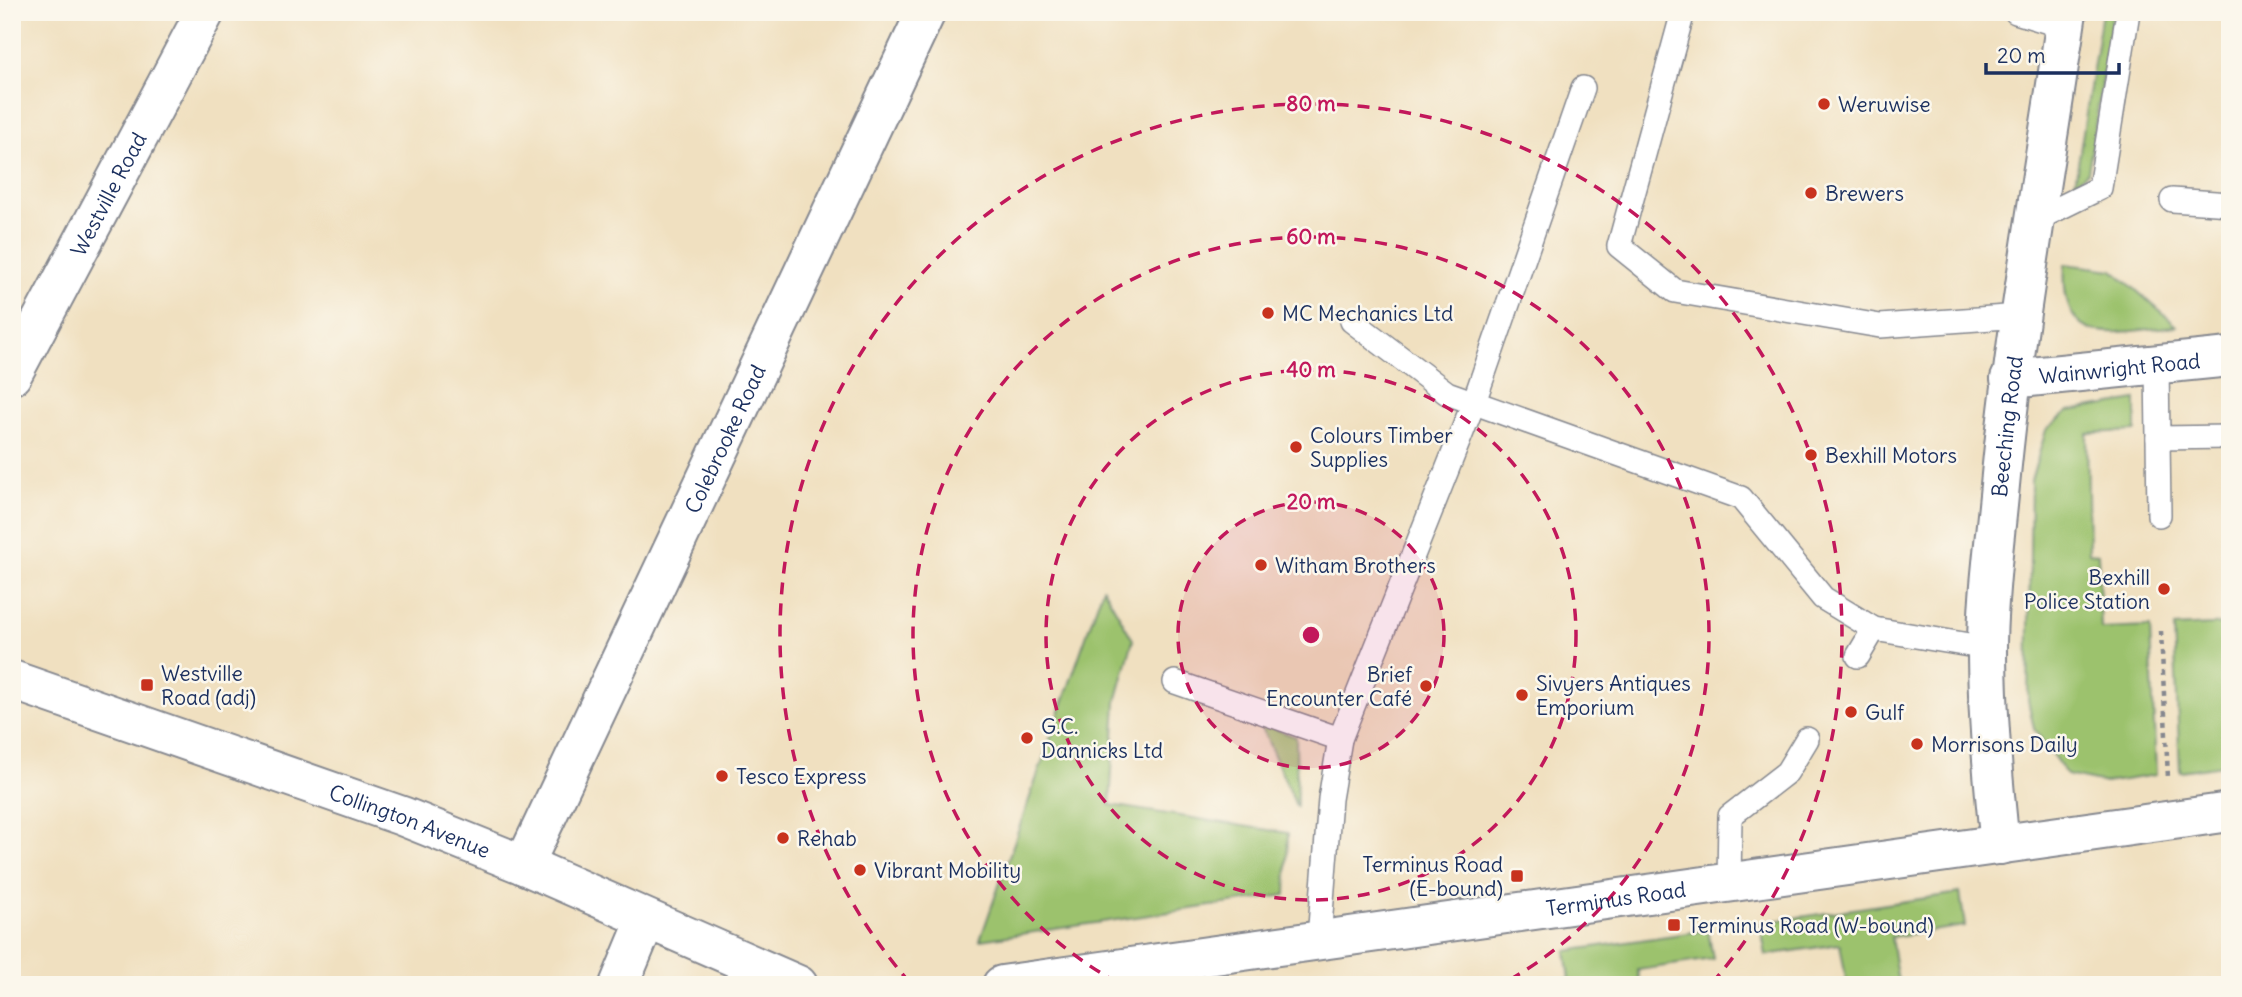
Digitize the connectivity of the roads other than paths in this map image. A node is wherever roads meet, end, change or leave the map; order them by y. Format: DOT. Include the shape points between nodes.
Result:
graph roads {
  1 [pos="205,12"];
  2 [pos="926,12"];
  3 [pos="1683,12"];
  4 [pos="2016,12"];
  5 [pos="2128,12"];
  6 [pos="2066,20"];
  7 [pos="1583,88"];
  8 [pos="2172,200"];
  9 [pos="2230,204"];
  10 [pos="2038,219"];
  11 [pos="2020,316"];
  12 [pos="1352,321"];
  13 [pos="2230,357"];
  14 [pos="2157,366"];
  15 [pos="12,375"];
  16 [pos="2010,379"];
  17 [pos="1474,402"];
  18 [pos="2230,437"];
  19 [pos="2158,438"];
  20 [pos="2159,514"];
  21 [pos="1874,629"];
  22 [pos="1987,648"];
  23 [pos="1858,656"];
  24 [pos="12,681"];
  25 [pos="1175,682"];
  26 [pos="1340,739"];
  27 [pos="1807,739"];
  28 [pos="2230,812"];
  29 [pos="2000,845"];
  30 [pos="524,865"];
  31 [pos="1729,884"];
  32 [pos="646,920"];
  33 [pos="1318,939"];
  34 [pos="619,985"];
  35 [pos="799,985"];
  36 [pos="1002,985"];
  1 -- 15 [label="street, Westville Road"];
  2 -- 30 [label="street, Colebrooke Road"];
  3 -- 11 [label="lane" via="1619,246 1675,291 1880,326"];
  4 -- 6 [label="lane"];
  5 -- 10 [label="lane" via="2100,188"];
  6 -- 10 [label="street, Beeching Road"];
  7 -- 17 [label="lane"];
  8 -- 9 [label="lane"];
  10 -- 11 [label="street, Beeching Road"];
  11 -- 16 [label="street, Beeching Road"];
  12 -- 17 [label="lane" via="1447,393"];
  13 -- 14 [label="street, Wainwright Road"];
  14 -- 16 [label="street, Wainwright Road"];
  14 -- 19 [label="lane"];
  16 -- 22 [label="street, Beeching Road"];
  17 -- 21 [label="lane" via="1741,498 1823,598"];
  17 -- 26 [label="lane"];
  18 -- 19 [label="lane"];
  19 -- 20 [label="lane"];
  21 -- 22 [label="lane"];
  21 -- 23 [label="lane"];
  22 -- 29 [label="street, Beeching Road"];
  24 -- 30 [label="street, Collington Avenue" via="402,816"];
  25 -- 26 [label="lane"];
  26 -- 33 [label="lane"];
  27 -- 31 [label="lane" via="1787,772 1730,816"];
  28 -- 29 [label="street, Terminus Road"];
  29 -- 31 [label="street, Terminus Road"];
  30 -- 32 [label="street, Collington Avenue"];
  31 -- 33 [label="street, Terminus Road"];
  32 -- 34 [label="street"];
  32 -- 35 [label="street, Collington Avenue"];
  33 -- 36 [label="street, Terminus Road"];
}
